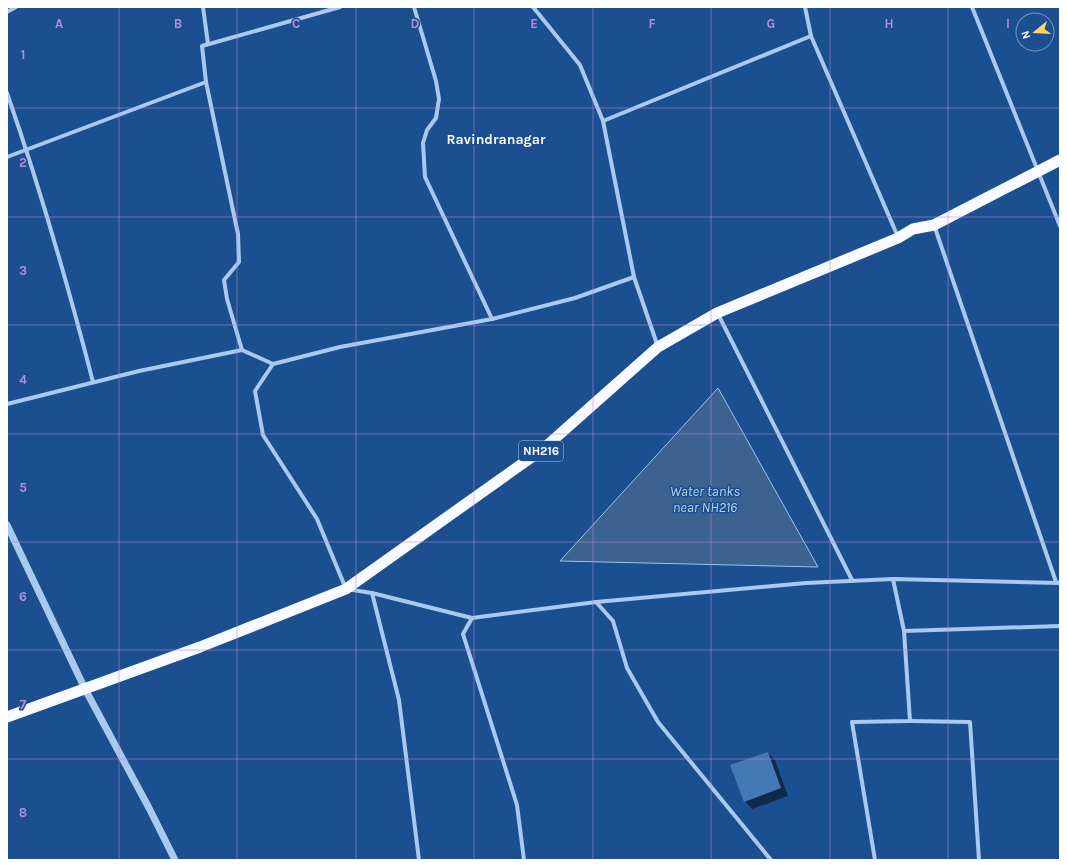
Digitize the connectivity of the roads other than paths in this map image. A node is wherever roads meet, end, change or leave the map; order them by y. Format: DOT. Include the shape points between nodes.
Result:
graph roads {
  1 [pos="16,7"];
  2 [pos="203,7"];
  3 [pos="340,7"];
  4 [pos="414,7"];
  5 [pos="533,7"];
  6 [pos="805,7"];
  7 [pos="972,7"];
  8 [pos="7,12"];
  9 [pos="811,36"];
  10 [pos="208,44"];
  11 [pos="206,82"];
  12 [pos="7,93"];
  13 [pos="603,121"];
  14 [pos="27,149"];
  15 [pos="7,157"];
  16 [pos="1060,160"];
  17 [pos="1037,171"];
  18 [pos="934,225"];
  19 [pos="1060,226"];
  20 [pos="898,238"];
  21 [pos="634,277"];
  22 [pos="717,313"];
  23 [pos="492,319"];
  24 [pos="658,348"];
  25 [pos="242,350"];
  26 [pos="274,364"];
  27 [pos="93,382"];
  28 [pos="7,404"];
  29 [pos="7,525"];
  30 [pos="893,579"];
  31 [pos="852,580"];
  32 [pos="1058,583"];
  33 [pos="346,589"];
  34 [pos="372,593"];
  35 [pos="596,602"];
  36 [pos="472,618"];
  37 [pos="1060,626"];
  38 [pos="904,631"];
  39 [pos="85,689"];
  40 [pos="7,717"];
  41 [pos="910,721"];
  42 [pos="175,860"];
  43 [pos="419,860"];
  44 [pos="524,860"];
  45 [pos="771,860"];
  46 [pos="875,860"];
  47 [pos="979,860"];
  1 -- 8 [label="street"];
  2 -- 10 [label="street"];
  3 -- 10 [label="street"];
  4 -- 23 [label="street" via="439,99 436,118 427,130 423,143 426,177"];
  5 -- 13 [label="street" via="580,65"];
  6 -- 9 [label="street"];
  7 -- 17 [label="street"];
  9 -- 13 [label="street"];
  9 -- 20 [label="street"];
  10 -- 11 [label="street" via="202,46"];
  11 -- 14 [label="street"];
  11 -- 25 [label="street" via="238,234 239,262 224,280"];
  12 -- 14 [label="street"];
  13 -- 21 [label="street"];
  14 -- 15 [label="street"];
  14 -- 27 [label="street" via="66,277"];
  16 -- 17 [label="highway, NH216"];
  17 -- 18 [label="highway, NH216"];
  17 -- 19 [label="street"];
  18 -- 20 [label="highway, NH216" via="913,229"];
  18 -- 32 [label="street"];
  20 -- 22 [label="highway, NH216"];
  21 -- 23 [label="street" via="576,298"];
  21 -- 24 [label="street"];
  22 -- 24 [label="highway, NH216"];
  22 -- 31 [label="street"];
  23 -- 26 [label="street" via="340,347"];
  24 -- 33 [label="highway, NH216" via="543,449"];
  25 -- 26 [label="street"];
  25 -- 27 [label="street"];
  26 -- 33 [label="street" via="255,391 263,436 317,519"];
  27 -- 28 [label="street"];
  29 -- 39 [label="street"];
  30 -- 31 [label="street"];
  30 -- 32 [label="street"];
  30 -- 38 [label="street"];
  31 -- 35 [label="street"];
  33 -- 34 [label="street"];
  33 -- 39 [label="highway, NH216"];
  34 -- 36 [label="street"];
  34 -- 43 [label="street" via="399,700"];
  35 -- 36 [label="street"];
  35 -- 45 [label="street" via="613,621 627,668 658,722"];
  36 -- 44 [label="street" via="463,634 518,805"];
  37 -- 38 [label="street"];
  38 -- 41 [label="street"];
  39 -- 40 [label="highway, NH216"];
  39 -- 42 [label="street" via="150,808"];
  41 -- 46 [label="street" via="852,722"];
  41 -- 47 [label="street" via="970,722"];
}
